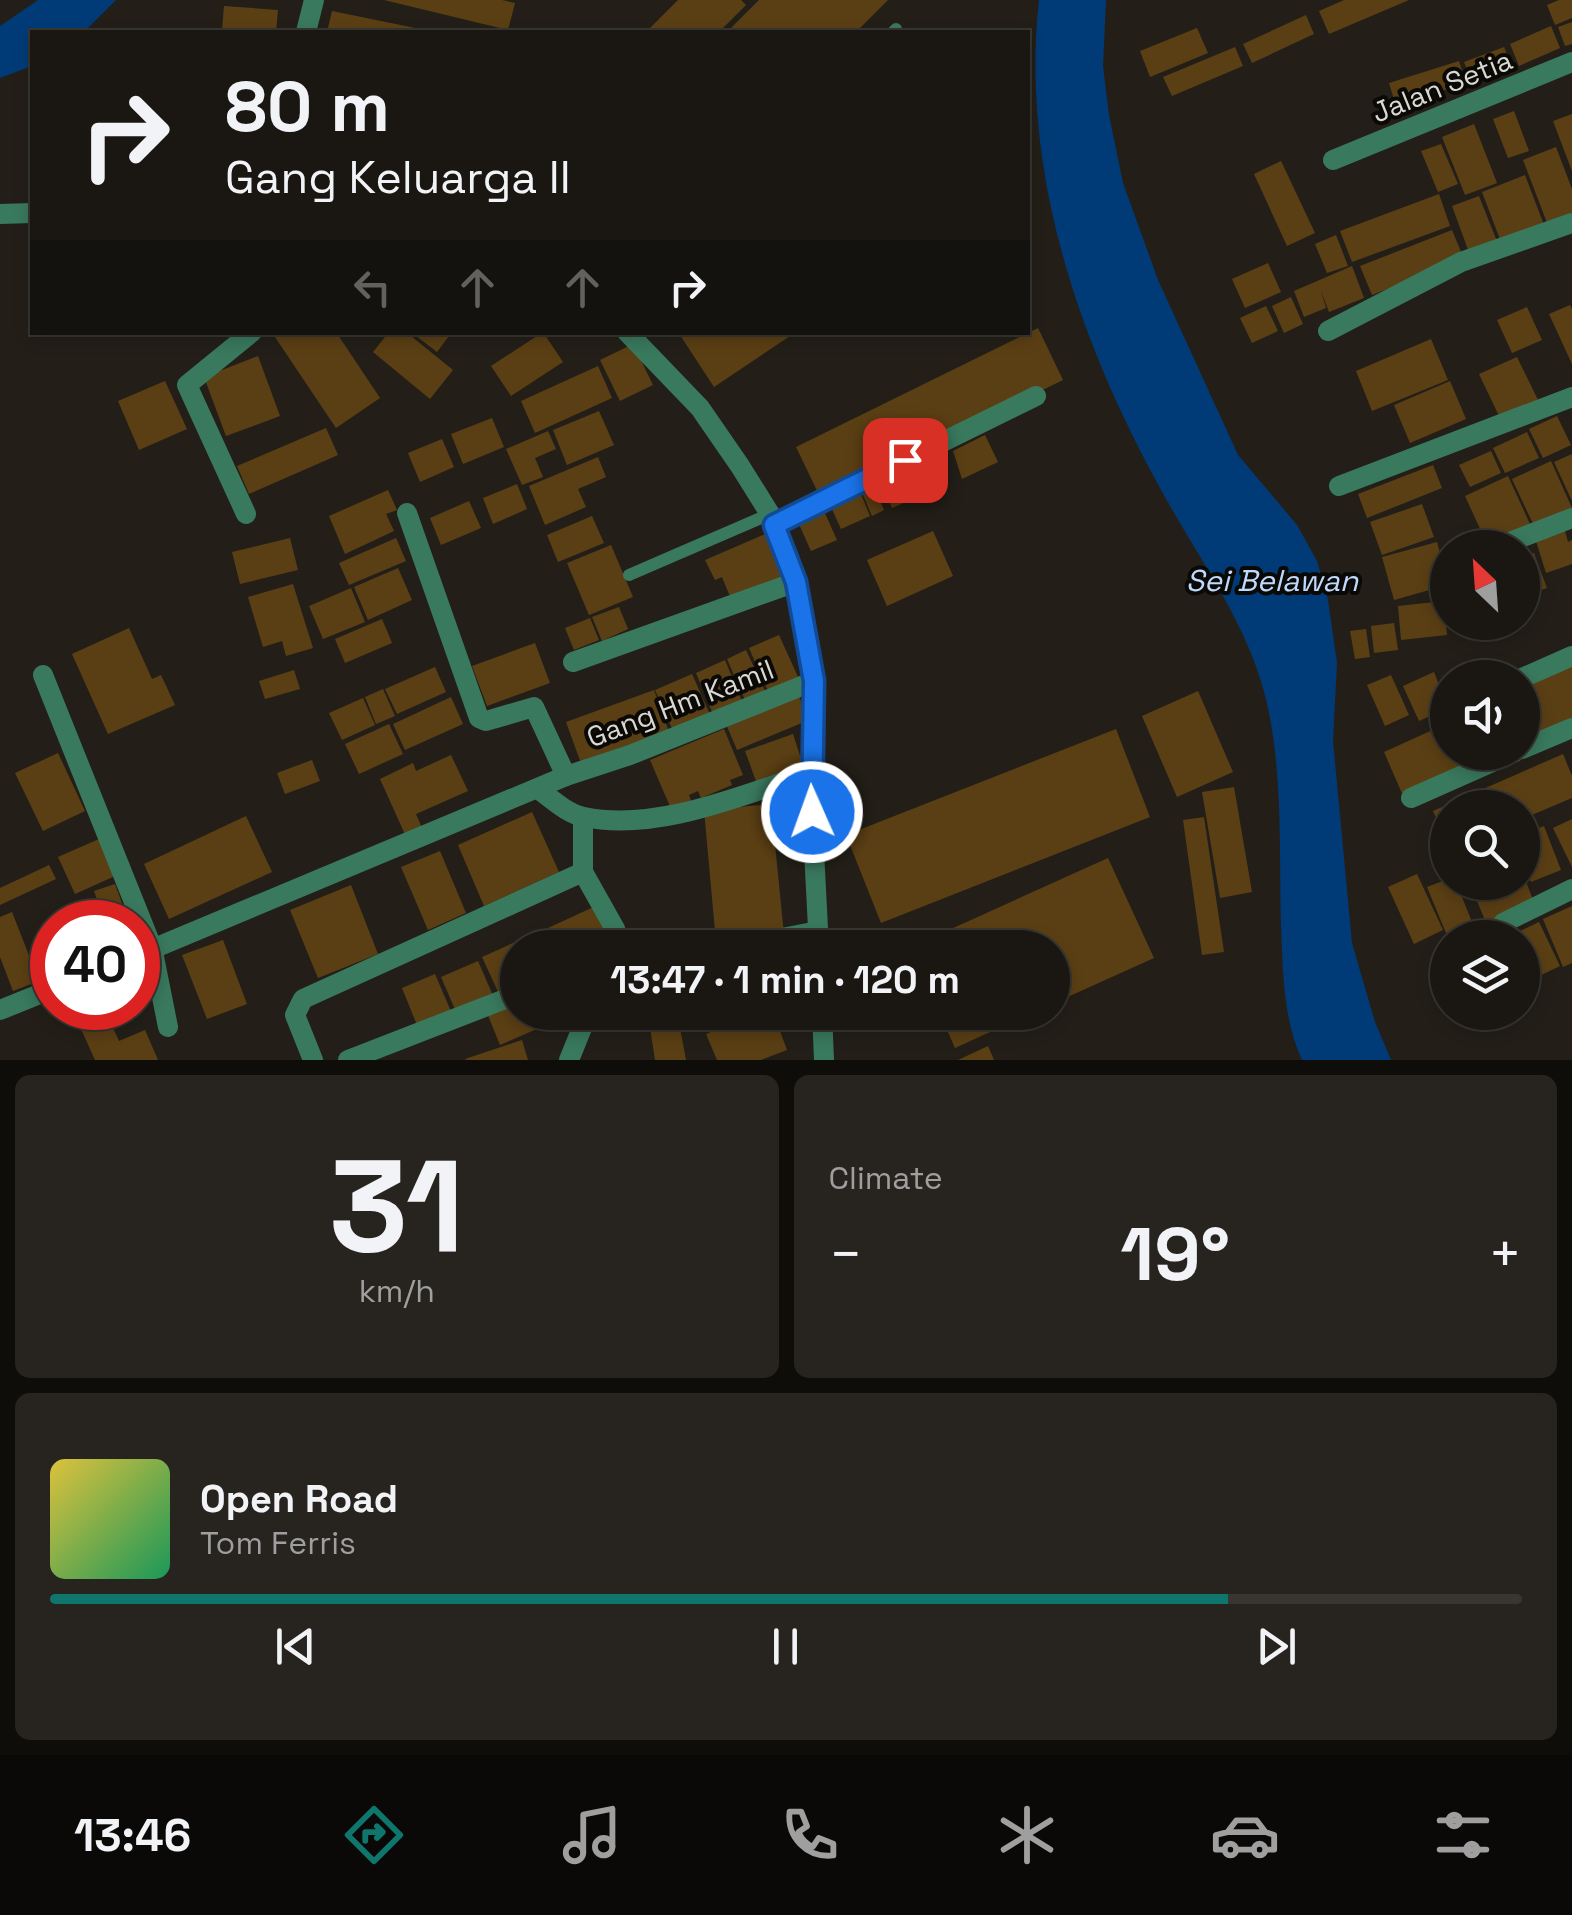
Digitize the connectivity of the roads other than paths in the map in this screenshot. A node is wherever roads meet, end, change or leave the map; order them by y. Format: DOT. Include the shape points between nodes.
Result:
graph roads {
  1 [pos="314,0"];
  2 [pos="306,30"];
  3 [pos="1572,62"];
  4 [pos="1334,160"];
  5 [pos="30,213"];
  6 [pos="0,214"];
  7 [pos="1572,222"];
  8 [pos="1328,331"];
  9 [pos="248,335"];
  10 [pos="630,335"];
  11 [pos="1036,396"];
  12 [pos="1572,397"];
  13 [pos="1340,486"];
  14 [pos="246,514"];
  15 [pos="407,514"];
  16 [pos="1572,518"];
  17 [pos="772,519"];
  18 [pos="1540,530"];
  19 [pos="629,575"];
  20 [pos="796,582"];
  21 [pos="1572,656"];
  22 [pos="573,662"];
  23 [pos="1540,670"];
  24 [pos="42,675"];
  25 [pos="814,681"];
  26 [pos="1572,728"];
  27 [pos="1540,741"];
  28 [pos="1474,770"];
  29 [pos="810,773"];
  30 [pos="566,776"];
  31 [pos="538,788"];
  32 [pos="1411,798"];
  33 [pos="583,817"];
  34 [pos="583,872"];
  35 [pos="1572,889"];
  36 [pos="126,900"];
  37 [pos="1508,920"];
  38 [pos="616,930"];
  39 [pos="819,930"];
  40 [pos="160,945"];
  41 [pos="30,996"];
  42 [pos="160,1001"];
  43 [pos="500,1001"];
  44 [pos="1,1006"];
  45 [pos="168,1027"];
  46 [pos="581,1030"];
  47 [pos="823,1030"];
  48 [pos="313,1060"];
  49 [pos="348,1060"];
  50 [pos="569,1060"];
  51 [pos="824,1060"];
  1 -- 2 [label="street"];
  3 -- 4 [label="street, Jalan Setia"];
  5 -- 6 [label="street"];
  7 -- 8 [label="street" via="1461,262"];
  9 -- 14 [label="street" via="186,386"];
  10 -- 17 [label="street" via="700,408"];
  11 -- 17 [label="street"];
  12 -- 13 [label="street"];
  15 -- 30 [label="street" via="479,718 534,707"];
  16 -- 18 [label="street"];
  17 -- 19 [label="lane"];
  17 -- 20 [label="street"];
  20 -- 22 [label="street"];
  20 -- 25 [label="street"];
  21 -- 23 [label="street"];
  24 -- 36 [label="street"];
  25 -- 29 [label="street"];
  25 -- 30 [label="street, Gang Hm Kamil"];
  26 -- 27 [label="street"];
  28 -- 32 [label="street"];
  29 -- 33 [label="street" via="678,812"];
  29 -- 39 [label="street"];
  30 -- 31 [label="street, Gang Hm Kamil"];
  31 -- 33 [label="street"];
  31 -- 40 [label="street, Gang Hm Kamil"];
  33 -- 34 [label="street"];
  34 -- 38 [label="street"];
  34 -- 48 [label="street" via="304,999 295,1015"];
  35 -- 37 [label="street"];
  41 -- 44 [label="street"];
  42 -- 45 [label="street"];
  43 -- 49 [label="street"];
  46 -- 50 [label="street"];
  47 -- 51 [label="street"];
}
